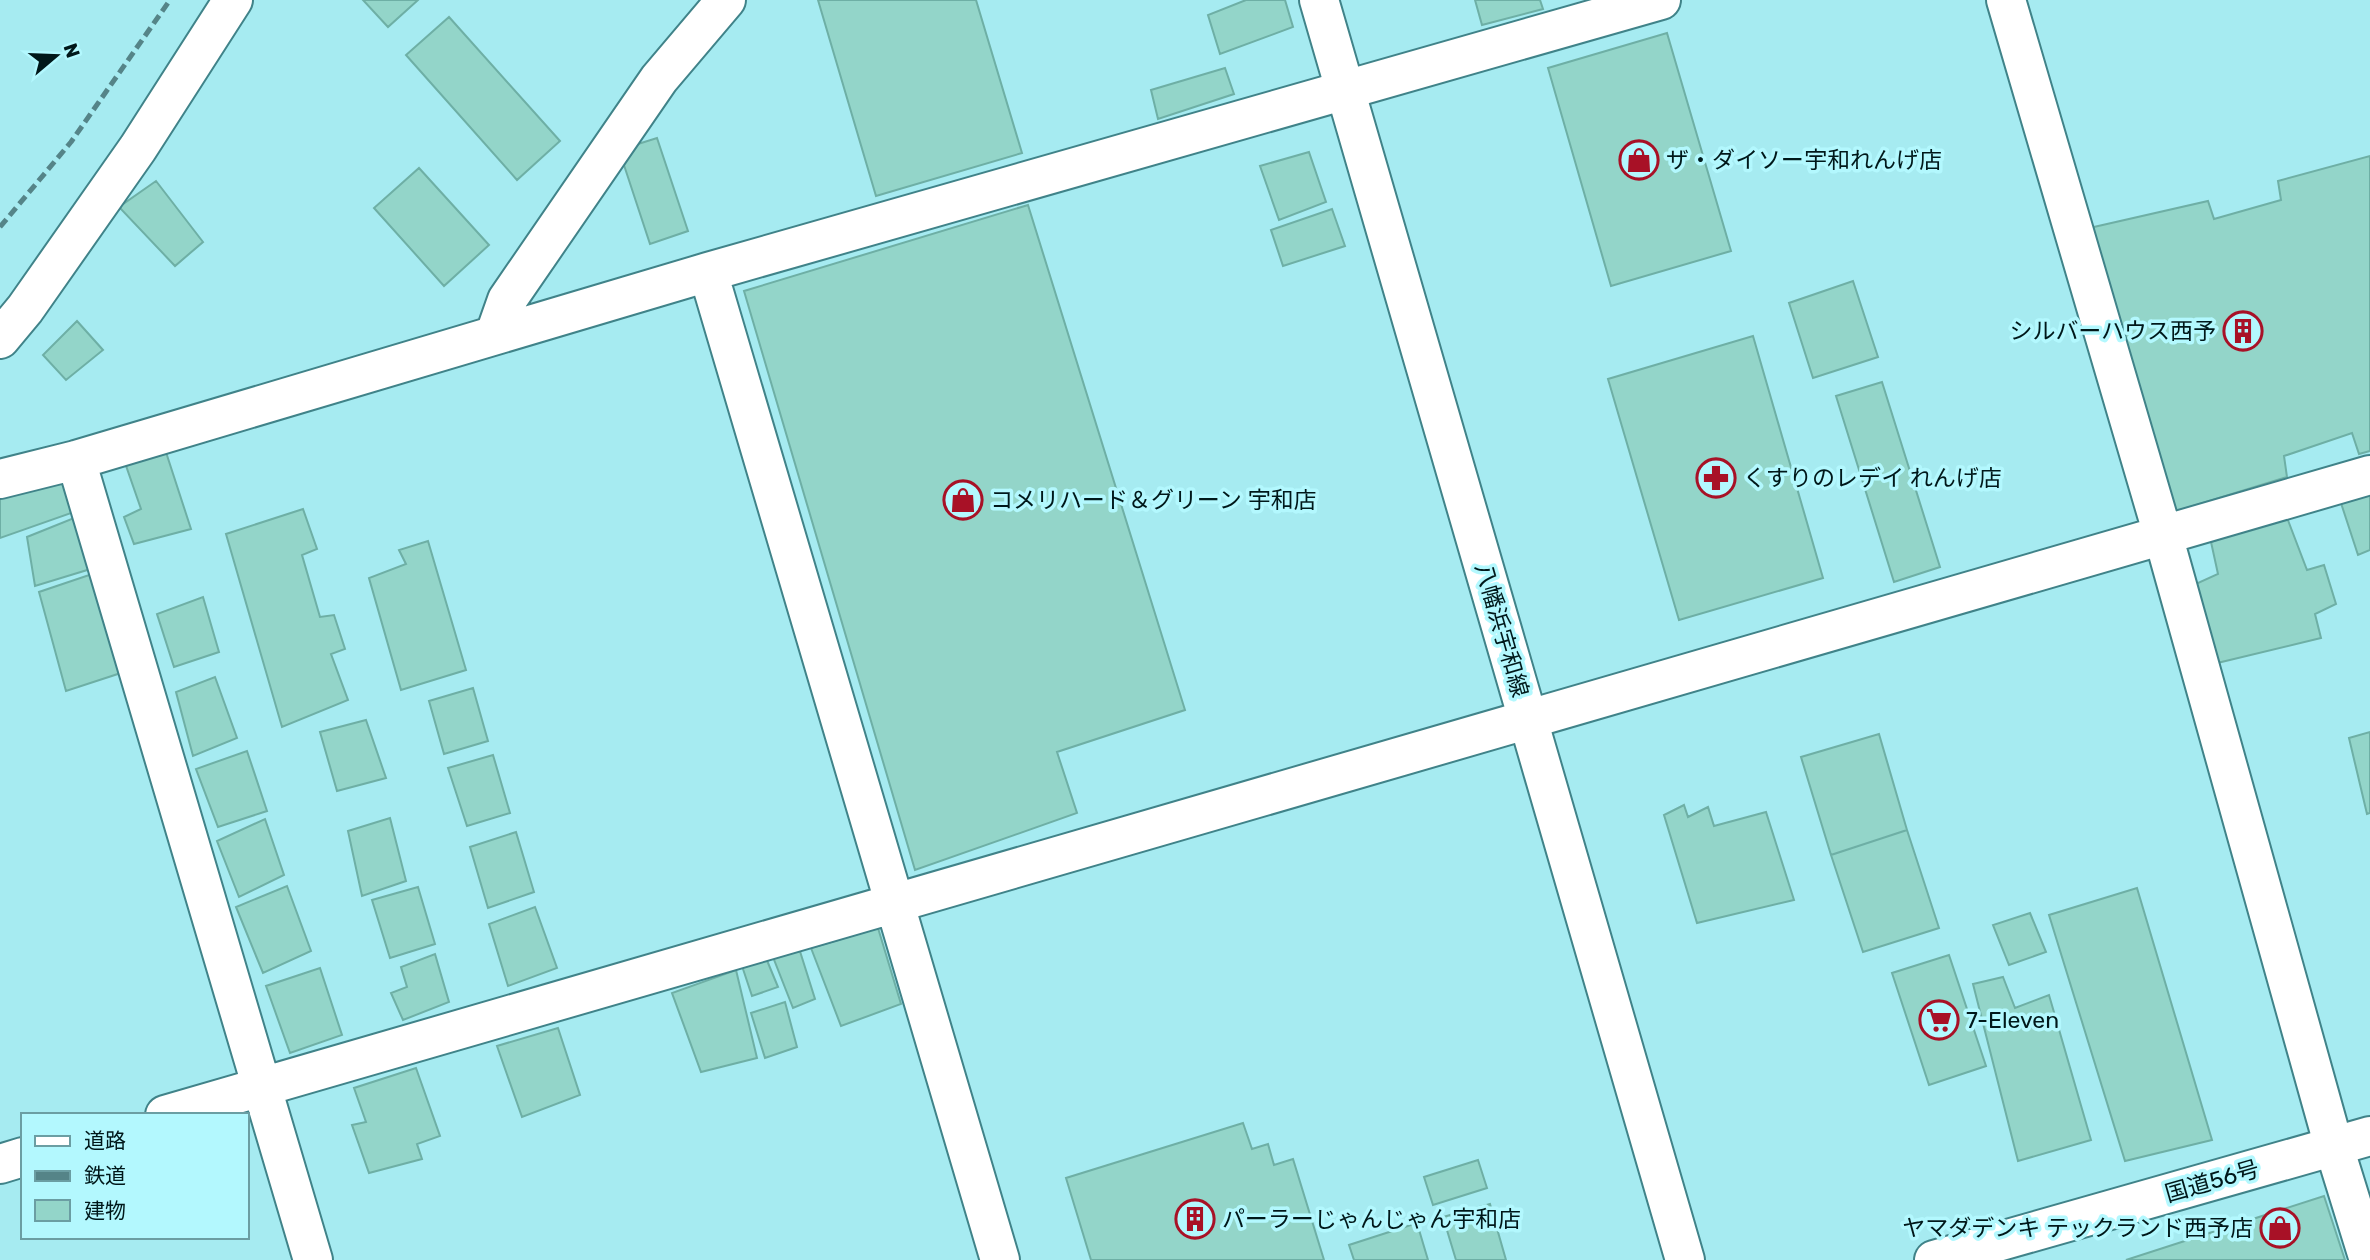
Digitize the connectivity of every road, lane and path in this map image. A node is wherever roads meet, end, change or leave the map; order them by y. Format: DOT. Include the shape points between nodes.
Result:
graph roads {
  1 [pos="233,0"];
  2 [pos="726,0"];
  3 [pos="1319,0"];
  4 [pos="1661,0"];
  5 [pos="2006,0"];
  6 [pos="1346,89"];
  7 [pos="708,272"];
  8 [pos="495,334"];
  9 [pos="0,339"];
  10 [pos="76,460"];
  11 [pos="2370,475"];
  12 [pos="0,480"];
  13 [pos="2163,535"];
  14 [pos="1528,720"];
  15 [pos="896,904"];
  16 [pos="262,1086"];
  17 [pos="171,1113"];
  18 [pos="2370,1136"];
  19 [pos="2334,1147"];
  20 [pos="21,1158"];
  21 [pos="0,1164"];
  22 [pos="313,1260"];
  23 [pos="1000,1260"];
  24 [pos="1685,1260"];
  25 [pos="1934,1260"];
  26 [pos="2369,1260"];
  1 -- 9 [label="main road" via="138,148"];
  2 -- 8 [label="main road" via="651,90 507,300"];
  3 -- 6 [label="main road, 八幡浜宇和線"];
  4 -- 6 [label="main road"];
  5 -- 13 [label="main road"];
  6 -- 7 [label="main road"];
  6 -- 14 [label="main road, 八幡浜宇和線"];
  7 -- 8 [label="main road"];
  7 -- 15 [label="main road"];
  8 -- 10 [label="main road"];
  10 -- 12 [label="main road"];
  10 -- 16 [label="main road"];
  11 -- 13 [label="main road"];
  13 -- 14 [label="main road"];
  13 -- 19 [label="main road"];
  14 -- 15 [label="main road"];
  14 -- 24 [label="main road, 八幡浜宇和線"];
  15 -- 16 [label="main road"];
  15 -- 23 [label="main road"];
  16 -- 17 [label="main road"];
  16 -- 22 [label="main road"];
  18 -- 19 [label="main road, 国道56号"];
  19 -- 25 [label="main road, 国道56号"];
  19 -- 26 [label="main road"];
  20 -- 21 [label="main road"];
}
